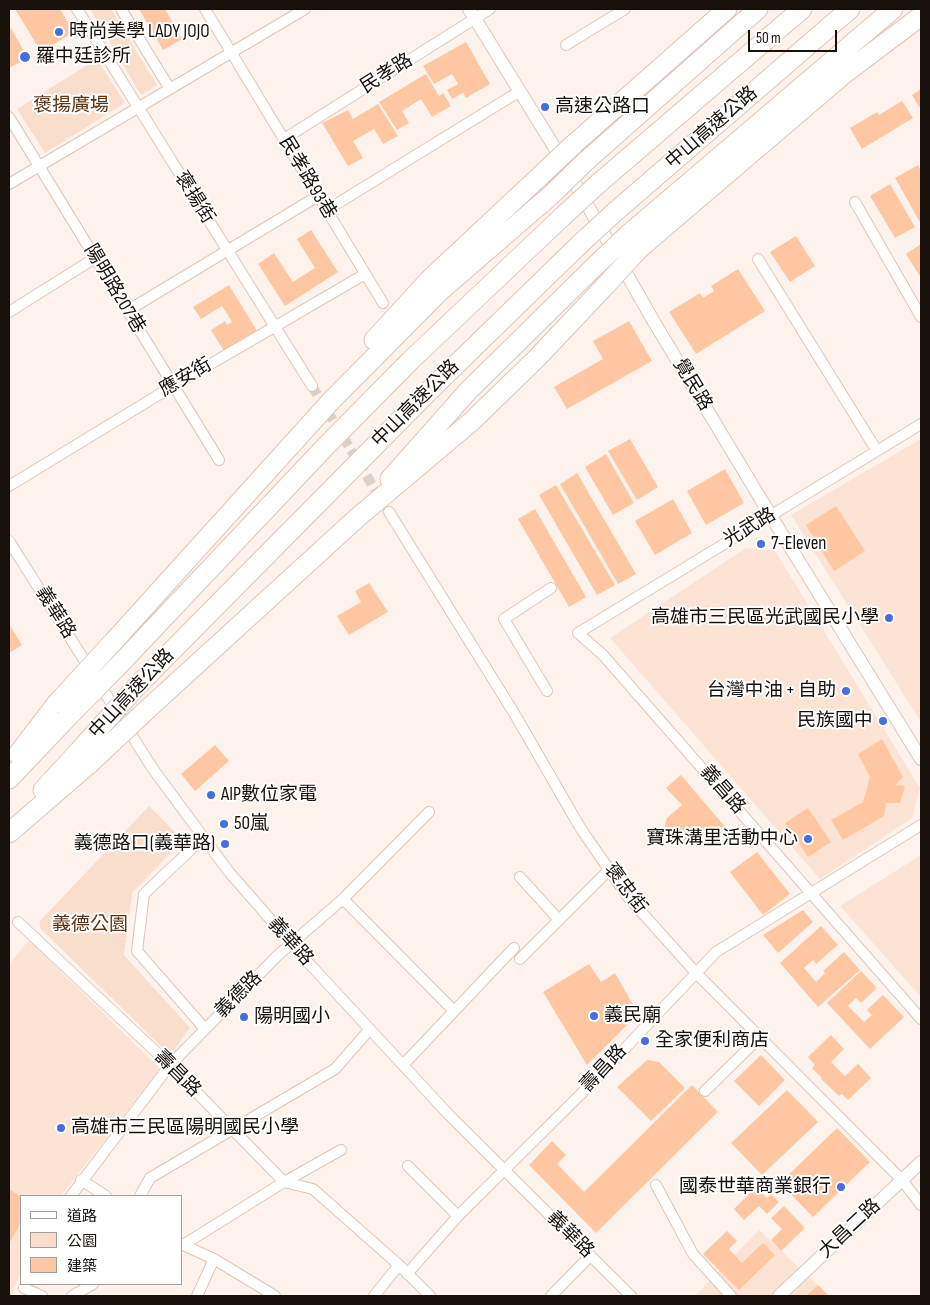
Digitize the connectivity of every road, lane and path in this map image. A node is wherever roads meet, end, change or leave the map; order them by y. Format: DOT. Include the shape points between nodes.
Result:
graph roads {
  1 [pos="77,9"];
  2 [pos="121,9"];
  3 [pos="205,9"];
  4 [pos="305,9"];
  5 [pos="490,9"];
  6 [pos="626,9"];
  7 [pos="727,9"];
  8 [pos="758,9"];
  9 [pos="802,9"];
  10 [pos="850,9"];
  11 [pos="893,9"];
  12 [pos="472,13"];
  13 [pos="921,16"];
  14 [pos="566,45"];
  15 [pos="232,53"];
  16 [pos="170,89"];
  17 [pos="520,91"];
  18 [pos="138,107"];
  19 [pos="9,117"];
  20 [pos="284,139"];
  21 [pos="38,166"];
  22 [pos="9,184"];
  23 [pos="318,196"];
  24 [pos="855,202"];
  25 [pos="327,210"];
  26 [pos="227,251"];
  27 [pos="95,258"];
  28 [pos="758,259"];
  29 [pos="365,274"];
  30 [pos="383,303"];
  31 [pos="127,311"];
  32 [pos="9,312"];
  33 [pos="921,317"];
  34 [pos="274,328"];
  35 [pos="173,386"];
  36 [pos="312,386"];
  37 [pos="330,402"];
  38 [pos="921,424"];
  39 [pos="877,450"];
  40 [pos="219,460"];
  41 [pos="9,486"];
  42 [pos="389,512"];
  43 [pos="771,516"];
  44 [pos="357,518"];
  45 [pos="9,541"];
  46 [pos="551,588"];
  47 [pos="578,633"];
  48 [pos="548,691"];
  49 [pos="84,757"];
  50 [pos="921,759"];
  51 [pos="9,767"];
  52 [pos="9,780"];
  53 [pos="428,812"];
  54 [pos="921,825"];
  55 [pos="9,828"];
  56 [pos="9,833"];
  57 [pos="203,838"];
  58 [pos="609,870"];
  59 [pos="520,877"];
  60 [pos="811,892"];
  61 [pos="343,900"];
  62 [pos="559,920"];
  63 [pos="18,922"];
  64 [pos="292,944"];
  65 [pos="514,948"];
  66 [pos="520,959"];
  67 [pos="697,974"];
  68 [pos="454,1011"];
  69 [pos="921,1019"];
  70 [pos="205,1029"];
  71 [pos="370,1029"];
  72 [pos="760,1037"];
  73 [pos="170,1065"];
  74 [pos="403,1065"];
  75 [pos="705,1091"];
  76 [pos="231,1130"];
  77 [pos="341,1150"];
  78 [pos="921,1162"];
  79 [pos="408,1166"];
  80 [pos="506,1170"];
  81 [pos="81,1180"];
  82 [pos="902,1180"];
  83 [pos="284,1182"];
  84 [pos="656,1185"];
  85 [pos="72,1195"];
  86 [pos="104,1195"];
  87 [pos="141,1195"];
  88 [pos="921,1204"];
  89 [pos="458,1216"];
  90 [pos="182,1245"];
  91 [pos="590,1256"];
  92 [pos="214,1259"];
  93 [pos="399,1265"];
  94 [pos="407,1274"];
  95 [pos="91,1285"];
  96 [pos="23,1289"];
  97 [pos="42,1296"];
  98 [pos="72,1296"];
  99 [pos="197,1296"];
  100 [pos="275,1296"];
  101 [pos="374,1296"];
  102 [pos="430,1296"];
  103 [pos="551,1296"];
  104 [pos="631,1296"];
  105 [pos="731,1296"];
  106 [pos="779,1296"];
  1 -- 18 [label="street, 褒揚街"];
  2 -- 16 [label="street"];
  3 -- 15 [label="street, 民孝路93巷"];
  4 -- 15 [label="street"];
  5 -- 12 [label="street, 民孝路"];
  6 -- 14 [label="street"];
  7 -- 37 [label="highway, bridge" via="574,144 430,279 365,350"];
  8 -- 37 [label="highway, bridge" via="440,291"];
  9 -- 52 [label="highway, 中山高速公路, bridge" via="599,183 361,410"];
  10 -- 49 [label="highway, 中山高速公路, bridge" via="616,211 428,391 137,686"];
  11 -- 44 [label="highway, bridge" via="594,267 468,391"];
  12 -- 17 [label="street, 覺民路"];
  12 -- 20 [label="street, 民孝路"];
  13 -- 44 [label="highway, bridge" via="844,74 640,248 536,359 472,421"];
  15 -- 16 [label="street"];
  15 -- 20 [label="street, 民孝路93巷"];
  16 -- 18 [label="street"];
  17 -- 25 [label="street"];
  17 -- 43 [label="street, 覺民路"];
  18 -- 21 [label="street"];
  18 -- 26 [label="street, 褒揚街"];
  19 -- 21 [label="street, 陽明路207巷"];
  20 -- 23 [label="street, 民孝路93巷"];
  21 -- 22 [label="street"];
  21 -- 27 [label="street, 陽明路207巷"];
  23 -- 25 [label="street, 民孝路93巷"];
  23 -- 26 [label="street"];
  24 -- 33 [label="street"];
  25 -- 29 [label="street, 民孝路93巷"];
  26 -- 31 [label="street"];
  26 -- 34 [label="street, 褒揚街"];
  27 -- 31 [label="street, 陽明路207巷"];
  27 -- 32 [label="street"];
  28 -- 39 [label="street"];
  29 -- 30 [label="street, 民孝路93巷"];
  29 -- 34 [label="street, 應安街"];
  31 -- 35 [label="street, 陽明路207巷"];
  34 -- 35 [label="street, 應安街"];
  34 -- 36 [label="street, 褒揚街"];
  35 -- 40 [label="street, 陽明路207巷"];
  35 -- 41 [label="street, 應安街"];
  37 -- 51 [label="highway, bridge" via="57,703"];
  38 -- 39 [label="street, 光武路"];
  39 -- 43 [label="street, 光武路"];
  42 -- 58 [label="street, 褒忠街"];
  43 -- 47 [label="street, 光武路"];
  43 -- 50 [label="street, 覺民路"];
  44 -- 49 [label="highway, bridge" via="152,706"];
  45 -- 57 [label="street, 義華路" via="153,769"];
  46 -- 48 [label="street" via="504,619"];
  47 -- 60 [label="street, 義昌路" via="603,655"];
  49 -- 55 [label="highway, 中山高速公路"];
  49 -- 56 [label="highway"];
  53 -- 61 [label="street, 義德路"];
  54 -- 60 [label="street, 壽昌路"];
  57 -- 64 [label="street, 義華路"];
  57 -- 70 [label="street" via="144,894 137,951"];
  58 -- 62 [label="street"];
  58 -- 67 [label="street, 褒忠街" via="628,897"];
  59 -- 62 [label="street"];
  60 -- 67 [label="street, 壽昌路" via="716,952"];
  60 -- 69 [label="street, 義昌路"];
  61 -- 64 [label="street, 義德路"];
  61 -- 68 [label="street"];
  62 -- 66 [label="street"];
  63 -- 73 [label="street, 壽昌路"];
  64 -- 70 [label="street, 義德路"];
  64 -- 71 [label="street, 義華路"];
  65 -- 68 [label="street"];
  67 -- 72 [label="street, 褒忠街"];
  67 -- 80 [label="street, 壽昌路"];
  68 -- 74 [label="street"];
  70 -- 73 [label="street, 義德路"];
  71 -- 74 [label="street, 義華路"];
  71 -- 76 [label="street" via="335,1069"];
  72 -- 75 [label="street"];
  72 -- 82 [label="street, 褒忠街"];
  73 -- 76 [label="street, 壽昌路"];
  73 -- 81 [label="street, 義德路"];
  74 -- 80 [label="street, 義華路"];
  76 -- 83 [label="street, 壽昌路"];
  76 -- 87 [label="street" via="150,1178"];
  77 -- 83 [label="street"];
  78 -- 82 [label="street, 大昌二路"];
  79 -- 89 [label="street"];
  80 -- 89 [label="street, 壽昌路"];
  80 -- 91 [label="street, 義華路"];
  81 -- 85 [label="street, 義德路"];
  81 -- 86 [label="street"];
  82 -- 88 [label="street, 褒忠街"];
  82 -- 106 [label="street, 大昌二路"];
  83 -- 90 [label="street"];
  83 -- 93 [label="street" via="313,1188"];
  84 -- 105 [label="street" via="693,1254"];
  89 -- 94 [label="street, 壽昌路"];
  90 -- 92 [label="street"];
  91 -- 103 [label="street"];
  91 -- 104 [label="street, 義華路"];
  92 -- 99 [label="street"];
  92 -- 100 [label="street"];
  93 -- 94 [label="street"];
  93 -- 101 [label="street"];
  94 -- 102 [label="street"];
  95 -- 98 [label="street"];
  96 -- 97 [label="street"];
}
